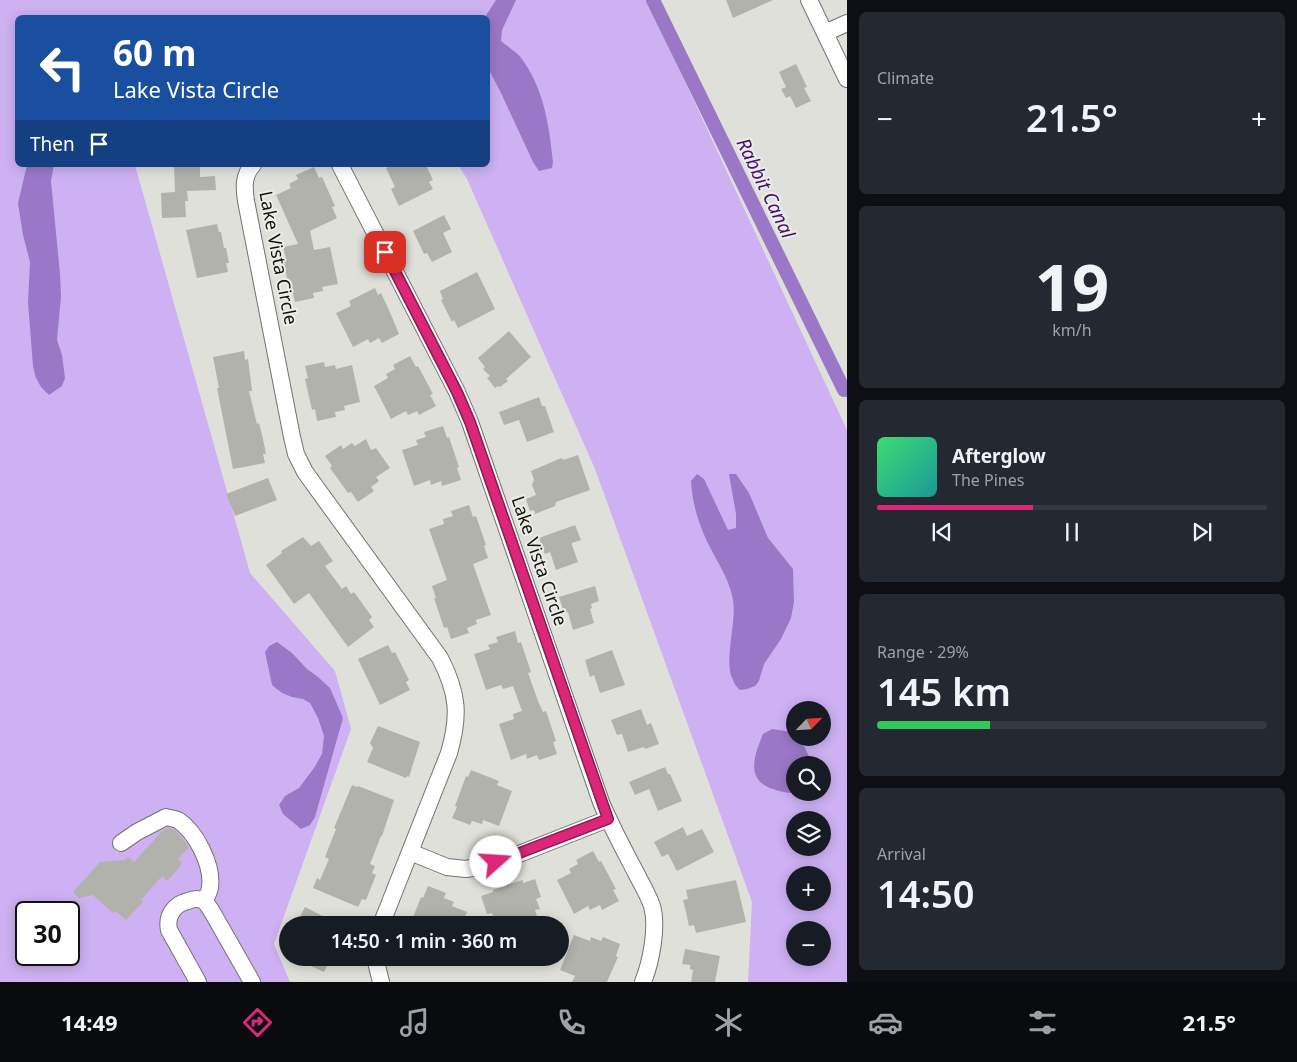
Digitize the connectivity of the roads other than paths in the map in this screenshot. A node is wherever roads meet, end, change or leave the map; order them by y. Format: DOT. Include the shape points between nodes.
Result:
graph roads {
  1 [pos="810,0"];
  2 [pos="847,23"];
  3 [pos="826,33"];
  4 [pos="847,79"];
  5 [pos="251,167"];
  6 [pos="341,167"];
  7 [pos="608,819"];
  8 [pos="120,843"];
  9 [pos="410,852"];
  10 [pos="204,901"];
  11 [pos="385,916"];
  12 [pos="377,966"];
  13 [pos="198,982"];
  14 [pos="252,982"];
  15 [pos="381,982"];
  16 [pos="643,982"];
  1 -- 3 [label="street"];
  2 -- 3 [label="street"];
  3 -- 4 [label="street"];
  5 -- 9 [label="street, Lake Vista Circle" via="243,185 296,454 305,472 440,658 453,690 456,730"];
  6 -- 7 [label="street, Lake Vista Circle" via="470,422"];
  7 -- 9 [label="street" via="475,868 447,867"];
  7 -- 16 [label="street, Lake Vista Circle" via="652,907 652,944"];
  8 -- 10 [label="street" via="166,817 177,820 196,838 206,858 211,876 210,889"];
  9 -- 11 [label="street, Lake Vista Circle"];
  10 -- 13 [label="street" via="180,902 168,921 169,930"];
  10 -- 14 [label="street"];
  12 -- 15 [label="street"];
}
